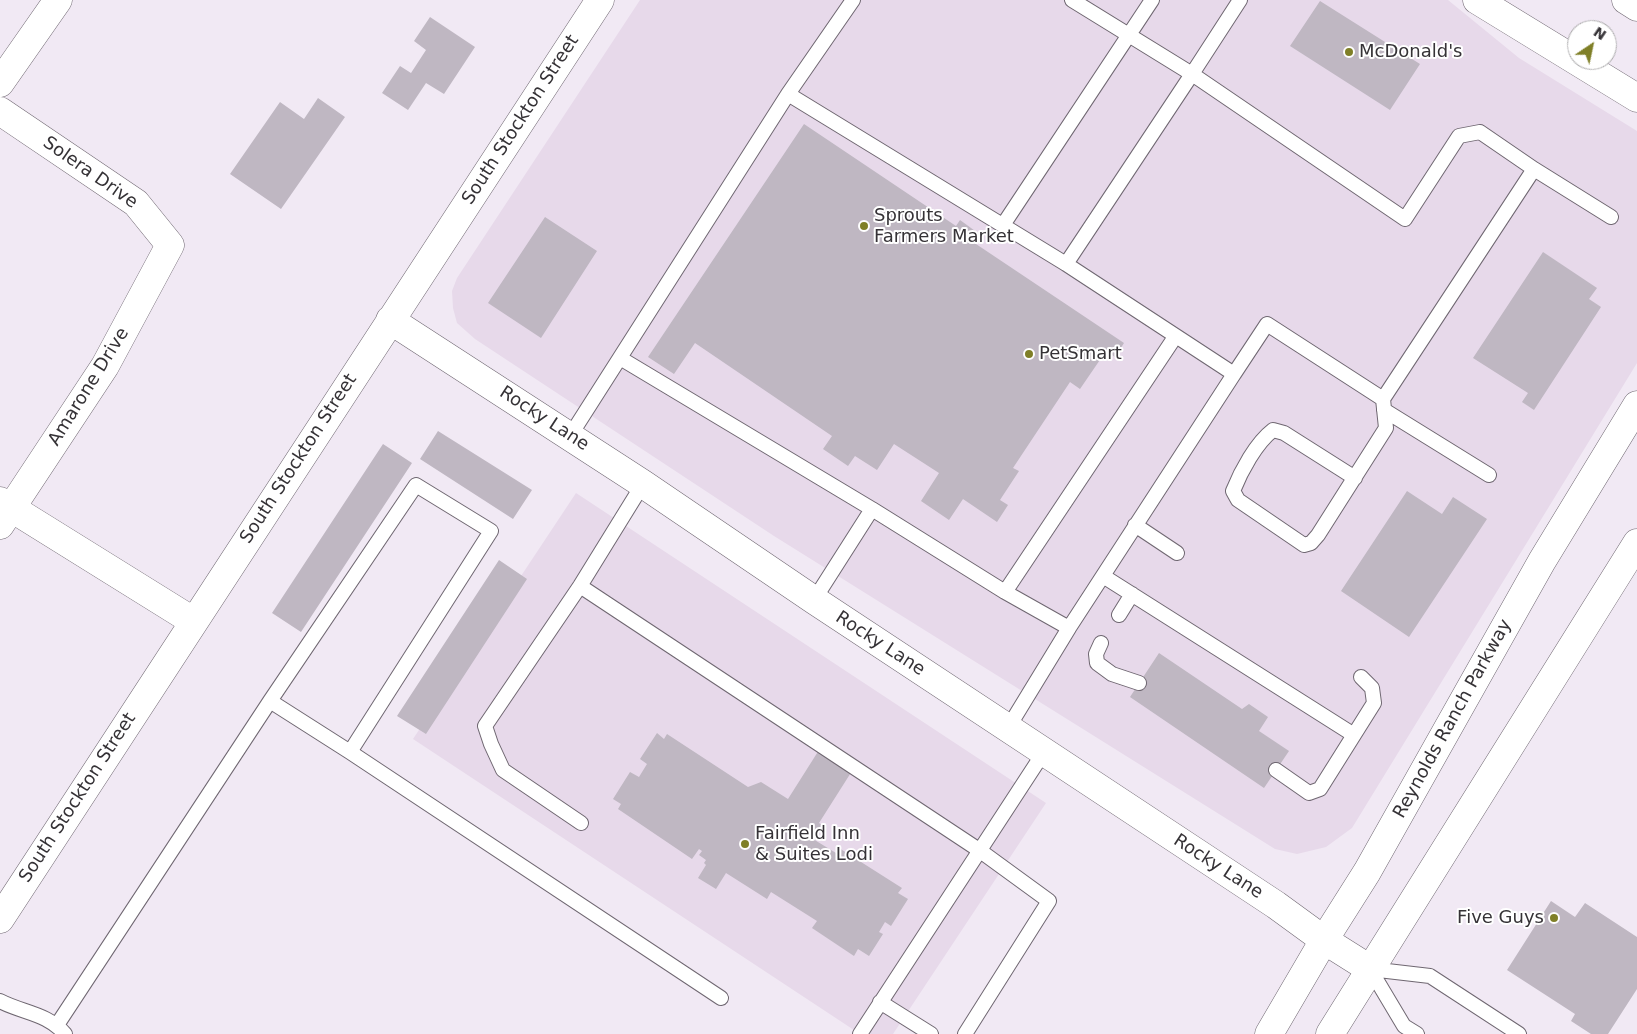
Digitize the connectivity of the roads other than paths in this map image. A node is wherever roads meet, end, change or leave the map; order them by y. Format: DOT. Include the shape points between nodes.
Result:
graph roads {
  1 [pos="58,0"];
  2 [pos="600,0"];
  3 [pos="853,0"];
  4 [pos="1072,0"];
  5 [pos="1152,0"];
  6 [pos="1240,0"];
  7 [pos="1477,0"];
  8 [pos="1626,0"];
  9 [pos="1637,7"];
  10 [pos="1129,36"];
  11 [pos="1192,74"];
  12 [pos="0,83"];
  13 [pos="788,94"];
  14 [pos="1637,98"];
  15 [pos="0,111"];
  16 [pos="1534,169"];
  17 [pos="1611,216"];
  18 [pos="1003,225"];
  19 [pos="170,245"];
  20 [pos="1066,264"];
  21 [pos="390,320"];
  22 [pos="1176,337"];
  23 [pos="620,358"];
  24 [pos="1234,374"];
  25 [pos="1384,404"];
  26 [pos="1637,405"];
  27 [pos="570,436"];
  28 [pos="1489,475"];
  29 [pos="1355,478"];
  30 [pos="643,484"];
  31 [pos="872,509"];
  32 [pos="4,511"];
  33 [pos="1136,525"];
  34 [pos="1637,543"];
  35 [pos="1177,553"];
  36 [pos="1103,576"];
  37 [pos="580,586"];
  38 [pos="1005,592"];
  39 [pos="1132,594"];
  40 [pos="814,600"];
  41 [pos="1119,615"];
  42 [pos="193,621"];
  43 [pos="1069,628"];
  44 [pos="1101,643"];
  45 [pos="1361,677"];
  46 [pos="1139,683"];
  47 [pos="270,701"];
  48 [pos="1008,728"];
  49 [pos="1354,735"];
  50 [pos="350,752"];
  51 [pos="1044,752"];
  52 [pos="1276,770"];
  53 [pos="581,823"];
  54 [pos="978,850"];
  55 [pos="0,919"];
  56 [pos="1324,940"];
  57 [pos="1370,969"];
  58 [pos="721,998"];
  59 [pos="0,1001"];
  60 [pos="880,1002"];
  61 [pos="62,1029"];
  62 [pos="860,1034"];
  63 [pos="931,1034"];
  64 [pos="965,1034"];
  65 [pos="1269,1034"];
  66 [pos="1330,1034"];
  67 [pos="1417,1034"];
  68 [pos="1519,1034"];
  1 -- 12 [label="street"];
  2 -- 21 [label="street, South Stockton Street"];
  3 -- 13 [label="lane"];
  4 -- 10 [label="lane"];
  5 -- 10 [label="lane"];
  6 -- 11 [label="lane"];
  7 -- 14 [label="street"];
  8 -- 9 [label="street"];
  10 -- 11 [label="lane"];
  10 -- 18 [label="lane"];
  11 -- 16 [label="lane" via="1405,219 1459,136 1480,132"];
  11 -- 20 [label="lane"];
  13 -- 18 [label="lane"];
  13 -- 23 [label="lane"];
  15 -- 19 [label="street, Solera Drive" via="136,203"];
  16 -- 17 [label="lane"];
  16 -- 25 [label="lane"];
  18 -- 20 [label="lane"];
  19 -- 32 [label="street, Amarone Drive" via="105,366"];
  20 -- 22 [label="lane"];
  21 -- 27 [label="street, Rocky Lane"];
  21 -- 42 [label="street, South Stockton Street"];
  22 -- 24 [label="lane"];
  22 -- 38 [label="lane"];
  23 -- 27 [label="lane"];
  23 -- 31 [label="lane"];
  24 -- 25 [label="lane" via="1268,324"];
  24 -- 33 [label="lane"];
  25 -- 28 [label="lane"];
  25 -- 29 [label="lane" via="1386,428"];
  26 -- 56 [label="street, Reynolds Ranch Parkway" via="1542,561 1367,872"];
  27 -- 30 [label="street, Rocky Lane"];
  29 -- 29 [label="lane" via="1318,535 1311,543 1304,544 1238,500 1233,491 1264,437 1273,430 1284,433"];
  30 -- 37 [label="lane"];
  30 -- 40 [label="street, Rocky Lane"];
  31 -- 38 [label="lane"];
  31 -- 40 [label="lane"];
  32 -- 42 [label="street"];
  33 -- 35 [label="lane"];
  33 -- 36 [label="lane"];
  34 -- 57 [label="street"];
  36 -- 39 [label="lane"];
  36 -- 43 [label="lane"];
  37 -- 53 [label="lane" via="485,726 503,770"];
  37 -- 54 [label="lane"];
  38 -- 43 [label="lane"];
  39 -- 41 [label="lane"];
  39 -- 49 [label="lane"];
  40 -- 48 [label="street, Rocky Lane"];
  42 -- 55 [label="street, South Stockton Street"];
  43 -- 48 [label="lane"];
  44 -- 46 [label="lane" via="1096,654 1097,663 1112,674"];
  45 -- 49 [label="lane" via="1372,688 1374,703"];
  47 -- 50 [label="lane"];
  47 -- 50 [label="lane" via="416,485 491,532"];
  47 -- 61 [label="lane"];
  48 -- 51 [label="street, Rocky Lane"];
  49 -- 52 [label="lane" via="1320,789 1309,793"];
  50 -- 58 [label="lane"];
  51 -- 54 [label="lane"];
  51 -- 56 [label="street, Rocky Lane"];
  54 -- 60 [label="lane"];
  54 -- 64 [label="lane" via="1050,901"];
  56 -- 57 [label="street, Rocky Lane"];
  56 -- 65 [label="street, Reynolds Ranch Parkway"];
  57 -- 66 [label="street"];
  57 -- 67 [label="lane" via="1404,1026"];
  57 -- 68 [label="lane" via="1430,976"];
  59 -- 61 [label="lane" via="41,1016"];
  60 -- 62 [label="lane"];
  60 -- 63 [label="lane"];
}
